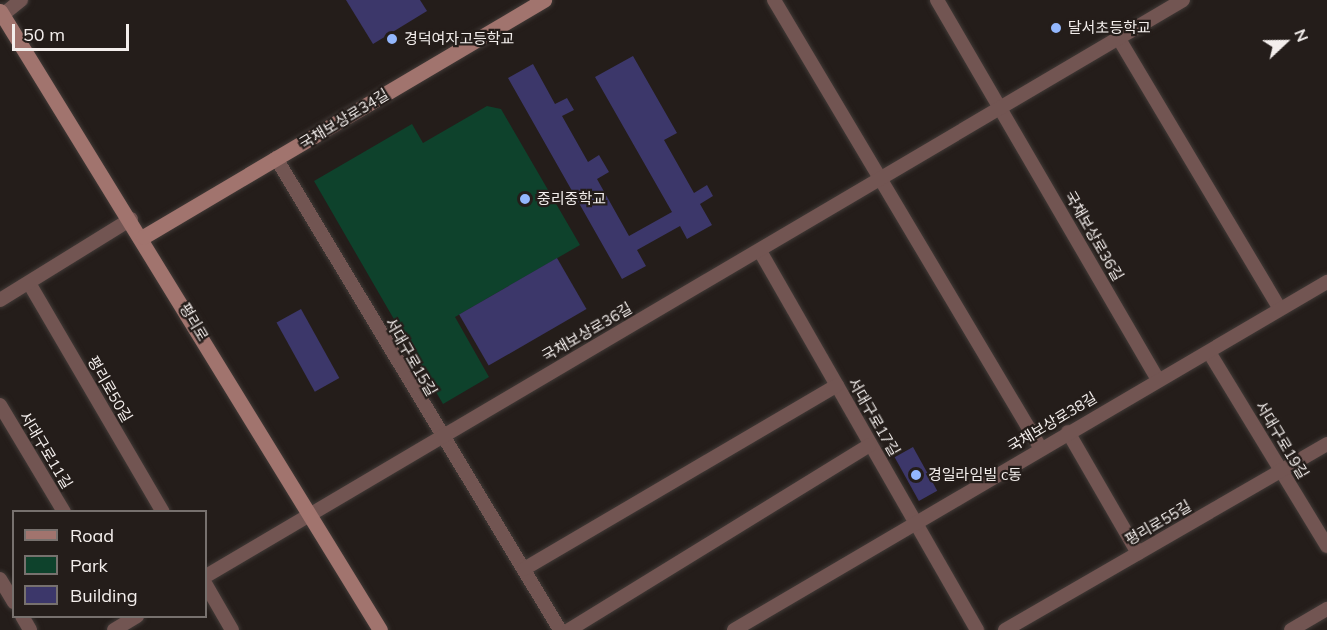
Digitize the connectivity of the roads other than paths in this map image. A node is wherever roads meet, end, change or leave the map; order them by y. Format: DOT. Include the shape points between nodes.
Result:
graph roads {
  1 [pos="21,0"];
  2 [pos="544,0"];
  3 [pos="774,0"];
  4 [pos="937,0"];
  5 [pos="1182,0"];
  6 [pos="2,15"];
  7 [pos="1119,39"];
  8 [pos="1002,109"];
  9 [pos="276,158"];
  10 [pos="882,180"];
  11 [pos="132,219"];
  12 [pos="143,237"];
  13 [pos="760,251"];
  14 [pos="1327,282"];
  15 [pos="29,284"];
  16 [pos="0,300"];
  17 [pos="1280,309"];
  18 [pos="1209,351"];
  19 [pos="1158,380"];
  20 [pos="837,385"];
  21 [pos="0,405"];
  22 [pos="1068,432"];
  23 [pos="439,437"];
  24 [pos="1327,444"];
  25 [pos="870,445"];
  26 [pos="1041,449"];
  27 [pos="1281,471"];
  28 [pos="63,510"];
  29 [pos="162,510"];
  30 [pos="310,514"];
  31 [pos="915,522"];
  32 [pos="1327,546"];
  33 [pos="1138,553"];
  34 [pos="524,569"];
  35 [pos="207,575"];
  36 [pos="0,579"];
  37 [pos="207,587"];
  38 [pos="12,599"];
  39 [pos="1327,609"];
  40 [pos="132,621"];
  41 [pos="114,630"];
  42 [pos="232,630"];
  43 [pos="380,630"];
  44 [pos="560,630"];
  45 [pos="569,630"];
  46 [pos="734,630"];
  47 [pos="977,630"];
  48 [pos="1005,630"];
  49 [pos="1291,630"];
  1 -- 6 [label="street, 평리로"];
  2 -- 9 [label="main road, 국채보상로34길"];
  3 -- 10 [label="street"];
  4 -- 8 [label="street"];
  5 -- 7 [label="street, 국채보상로36길"];
  6 -- 11 [label="main road, 평리로"];
  7 -- 8 [label="street, 국채보상로36길"];
  7 -- 17 [label="street"];
  8 -- 10 [label="street, 국채보상로36길"];
  8 -- 19 [label="street, 국채보상로36길"];
  9 -- 12 [label="main road, 국채보상로34길"];
  9 -- 23 [label="street, 서대구로15길"];
  10 -- 13 [label="street, 국채보상로36길"];
  10 -- 26 [label="street"];
  11 -- 12 [label="main road, 평리로"];
  11 -- 15 [label="street"];
  12 -- 30 [label="main road, 평리로"];
  13 -- 20 [label="street, 서대구로17길"];
  13 -- 23 [label="street, 국채보상로36길"];
  14 -- 17 [label="street, 국채보상로38길"];
  15 -- 16 [label="street"];
  15 -- 29 [label="street, 평리로50길"];
  17 -- 18 [label="street, 국채보상로38길"];
  18 -- 19 [label="street, 국채보상로38길"];
  18 -- 27 [label="street, 서대구로19길"];
  19 -- 22 [label="street, 국채보상로38길"];
  20 -- 25 [label="street, 서대구로17길"];
  20 -- 34 [label="street"];
  21 -- 28 [label="street, 서대구로11길"];
  22 -- 26 [label="street, 국채보상로38길"];
  22 -- 33 [label="street"];
  23 -- 30 [label="street, 국채보상로36길"];
  23 -- 34 [label="street, 서대구로15길"];
  24 -- 27 [label="street, 평리로55길"];
  25 -- 31 [label="street, 서대구로17길"];
  25 -- 45 [label="street"];
  26 -- 31 [label="street, 국채보상로38길"];
  27 -- 32 [label="street, 서대구로19길"];
  27 -- 33 [label="street, 평리로55길"];
  30 -- 35 [label="street, 국채보상로36길"];
  30 -- 43 [label="main road, 평리로"];
  31 -- 46 [label="street, 국채보상로38길"];
  31 -- 47 [label="street, 서대구로17길"];
  33 -- 48 [label="street, 평리로55길"];
  34 -- 44 [label="street, 서대구로15길"];
  36 -- 38 [label="street"];
  37 -- 42 [label="street"];
  39 -- 49 [label="street"];
  40 -- 41 [label="street"];
}
